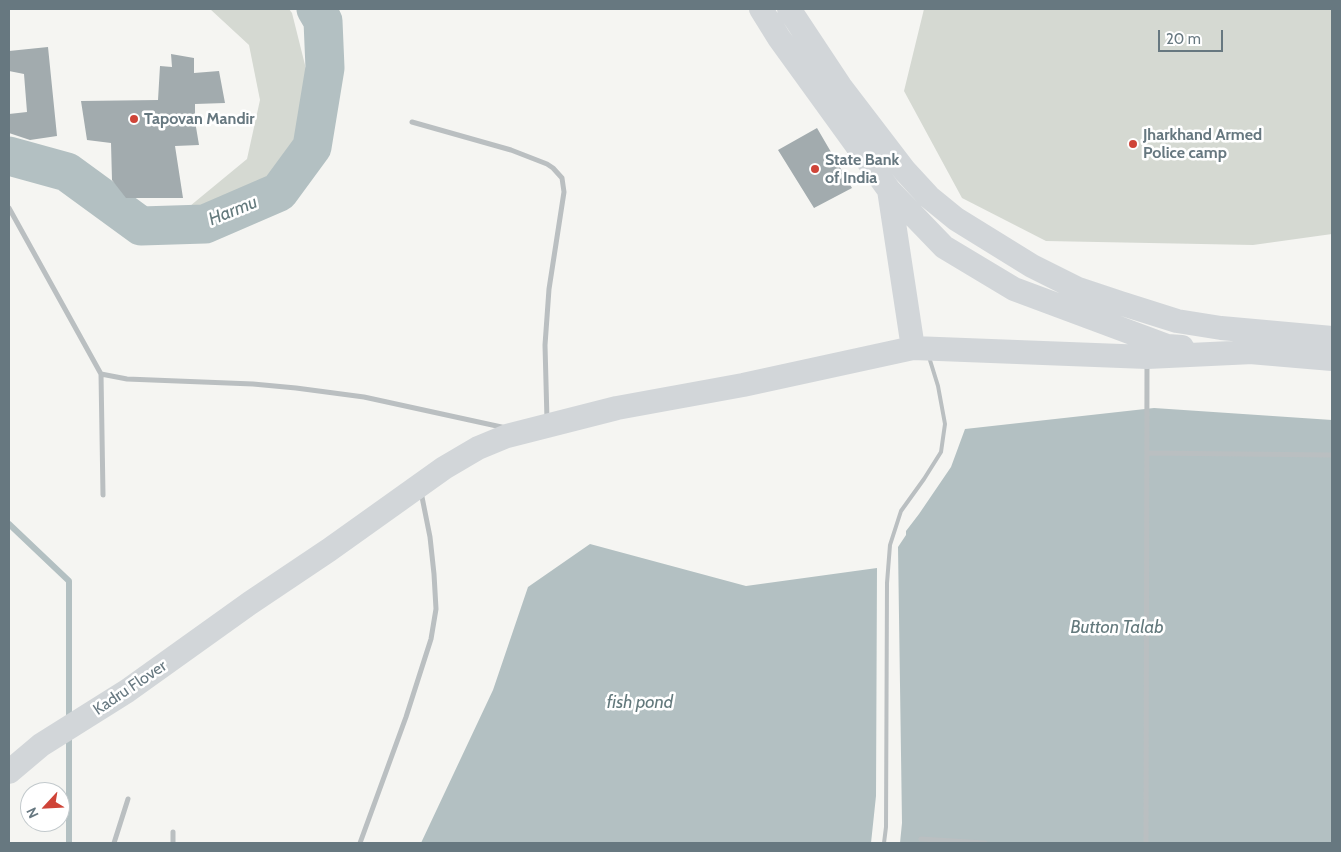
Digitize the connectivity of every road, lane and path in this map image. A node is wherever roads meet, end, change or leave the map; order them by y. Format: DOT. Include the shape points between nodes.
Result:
graph roads {
  1 [pos="761,9"];
  2 [pos="773,9"];
  3 [pos="789,9"];
  4 [pos="802,9"];
  5 [pos="412,122"];
  6 [pos="888,190"];
  7 [pos="10,210"];
  8 [pos="1332,330"];
  9 [pos="1332,338"];
  10 [pos="920,348"];
  11 [pos="1332,351"];
  12 [pos="1253,352"];
  13 [pos="1147,357"];
  14 [pos="1332,358"];
  15 [pos="101,374"];
  16 [pos="548,426"];
  17 [pos="524,432"];
  18 [pos="1147,453"];
  19 [pos="1332,455"];
  20 [pos="420,486"];
  21 [pos="103,495"];
  22 [pos="9,772"];
  23 [pos="128,799"];
  24 [pos="173,832"];
  25 [pos="921,839"];
  26 [pos="114,843"];
  27 [pos="174,843"];
  28 [pos="360,843"];
  29 [pos="884,843"];
  30 [pos="985,843"];
  31 [pos="1146,843"];
  1 -- 6 [label="main road" via="778,38"];
  2 -- 11 [label="main road" via="816,75 894,181 946,230 1025,280 1074,303 1170,336"];
  3 -- 9 [label="main road" via="840,86 911,178 956,219 1032,266 1078,289 1177,321"];
  4 -- 8 [label="main road" via="843,70 913,162 961,213 1080,280 1186,314"];
  5 -- 16 [label="street" via="518,153 547,164 562,178 564,192 549,289 545,345"];
  6 -- 10 [label="main road"];
  6 -- 12 [label="main road" via="944,247 1014,289 1167,346"];
  7 -- 15 [label="street"];
  10 -- 13 [label="main road, Kadru Flover"];
  10 -- 16 [label="main road, Kadru Flover" via="618,408"];
  10 -- 29 [label="lane" via="938,386 945,424 941,452 901,511 890,545"];
  12 -- 13 [label="main road, Kadru Flover"];
  12 -- 14 [label="main road"];
  13 -- 18 [label="street"];
  15 -- 17 [label="street" via="127,379 253,384 329,392"];
  15 -- 21 [label="street"];
  16 -- 17 [label="main road, Kadru Flover"];
  17 -- 20 [label="main road, Kadru Flover" via="478,448"];
  18 -- 19 [label="street"];
  18 -- 31 [label="street"];
  20 -- 22 [label="main road, Kadru Flover" via="127,691 41,745"];
  20 -- 28 [label="street" via="434,574 436,609 431,639"];
  23 -- 26 [label="street"];
  24 -- 27 [label="street"];
  25 -- 30 [label="street"];
}
